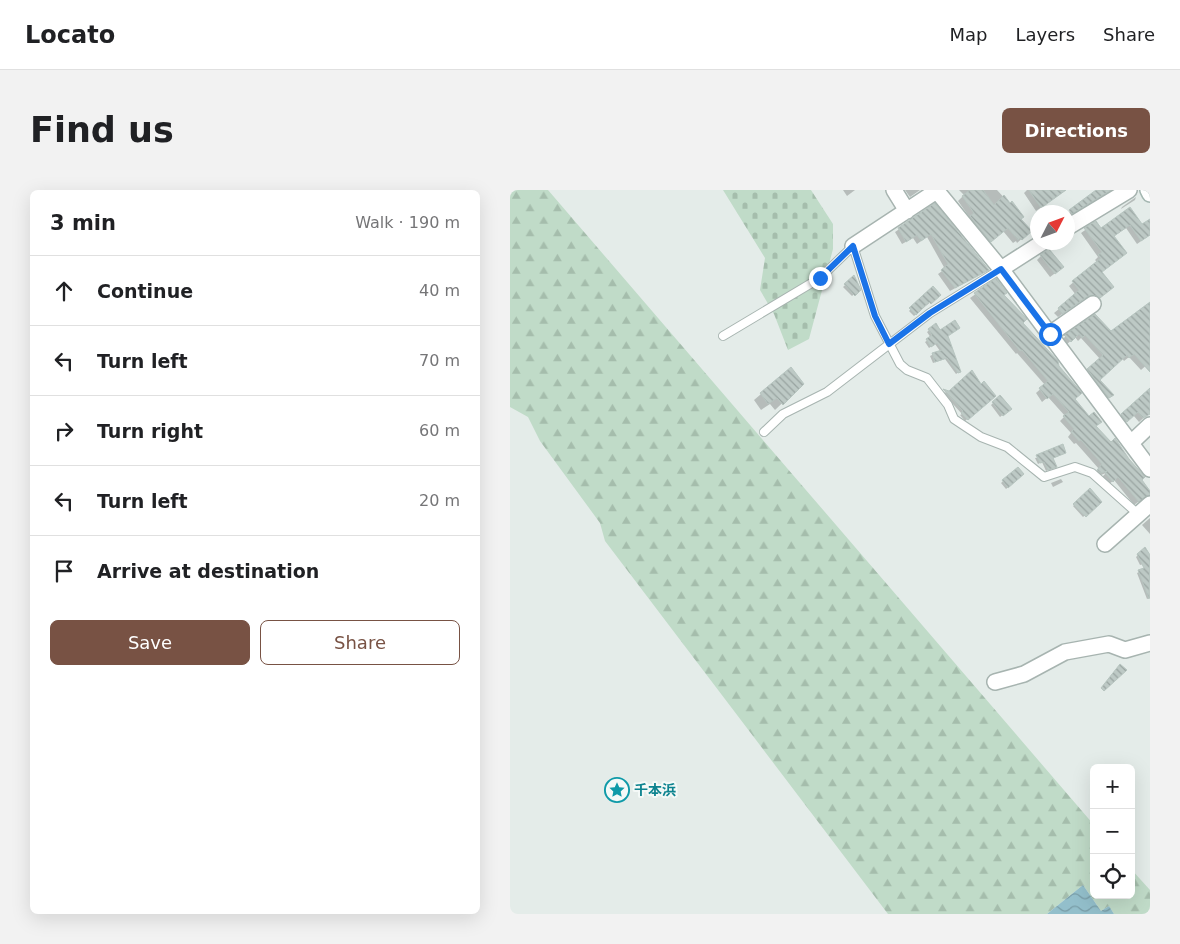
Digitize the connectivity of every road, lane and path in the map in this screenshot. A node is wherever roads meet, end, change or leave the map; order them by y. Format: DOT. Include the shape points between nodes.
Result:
graph roads {
  1 [pos="894,190"];
  2 [pos="937,190"];
  3 [pos="1129,190"];
  4 [pos="1148,190"];
  5 [pos="1150,194"];
  6 [pos="907,211"];
  7 [pos="1075,223"];
  8 [pos="853,246"];
  9 [pos="1031,250"];
  10 [pos="1001,269"];
  11 [pos="1093,304"];
  12 [pos="1050,334"];
  13 [pos="723,336"];
  14 [pos="889,344"];
  15 [pos="1150,425"];
  16 [pos="764,432"];
  17 [pos="1131,443"];
  18 [pos="1150,468"];
  19 [pos="1150,504"];
  20 [pos="1138,514"];
  21 [pos="1104,544"];
  22 [pos="1150,643"];
  23 [pos="995,682"];
  1 -- 6 [label="street"];
  2 -- 6 [label="street"];
  2 -- 10 [label="street"];
  3 -- 7 [label="street"];
  4 -- 5 [label="street"];
  6 -- 8 [label="street"];
  8 -- 13 [label="lane" via="820,278"];
  8 -- 14 [label="lane" via="875,316"];
  9 -- 10 [label="street"];
  10 -- 12 [label="street"];
  10 -- 14 [label="lane" via="930,313"];
  11 -- 12 [label="street"];
  12 -- 17 [label="street"];
  14 -- 16 [label="lane" via="827,392 783,414"];
  14 -- 20 [label="lane" via="900,364 927,378 948,405 954,420 981,437 1007,447 1044,477 1075,467 1092,473"];
  15 -- 17 [label="street"];
  17 -- 18 [label="street"];
  19 -- 20 [label="street"];
  20 -- 21 [label="street"];
  22 -- 23 [label="street" via="1125,650 1109,644 1065,652 1024,674"];
}
